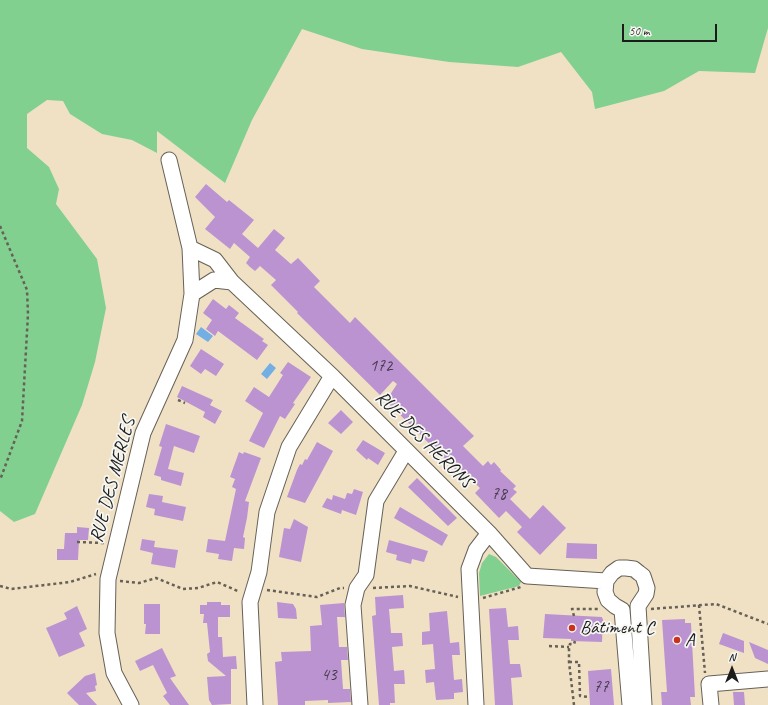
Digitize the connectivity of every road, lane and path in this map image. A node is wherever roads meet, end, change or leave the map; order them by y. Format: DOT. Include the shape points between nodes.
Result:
graph roads {
  1 [pos="169,160"];
  2 [pos="0,226"];
  3 [pos="190,248"];
  4 [pos="232,282"];
  5 [pos="192,294"];
  6 [pos="333,377"];
  7 [pos="178,400"];
  8 [pos="185,403"];
  9 [pos="406,451"];
  10 [pos="0,480"];
  11 [pos="489,533"];
  12 [pos="77,542"];
  13 [pos="106,544"];
  14 [pos="527,576"];
  15 [pos="114,578"];
  16 [pos="606,581"];
  17 [pos="0,586"];
  18 [pos="357,588"];
  19 [pos="254,590"];
  20 [pos="470,599"];
  21 [pos="699,605"];
  22 [pos="601,609"];
  23 [pos="574,616"];
  24 [pos="768,624"];
  25 [pos="639,626"];
  26 [pos="575,641"];
  27 [pos="549,646"];
  28 [pos="569,647"];
  29 [pos="569,662"];
  30 [pos="768,679"];
  31 [pos="710,684"];
  32 [pos="590,697"];
  33 [pos="131,705"];
  34 [pos="255,705"];
  35 [pos="360,705"];
  36 [pos="476,705"];
  37 [pos="574,705"];
  38 [pos="630,705"];
  39 [pos="644,705"];
  40 [pos="712,705"];
  1 -- 3 [label="street"];
  2 -- 10 [label="path" via="27,290 28,314 22,421"];
  3 -- 4 [label="street, RUE DES HÉRONS" via="215,260"];
  3 -- 5 [label="street"];
  4 -- 5 [label="street" via="214,280"];
  4 -- 6 [label="street, RUE DES HÉRONS"];
  5 -- 15 [label="street, RUE DES MERLES" via="185,340 143,433"];
  6 -- 9 [label="street, RUE DES HÉRONS"];
  6 -- 19 [label="street" via="290,447 267,512"];
  7 -- 8 [label="path"];
  9 -- 11 [label="street, RUE DES HÉRONS"];
  9 -- 18 [label="street" via="376,501 366,575"];
  11 -- 14 [label="street, RUE DES HÉRONS"];
  11 -- 20 [label="street" via="476,550 469,569"];
  12 -- 13 [label="path"];
  14 -- 16 [label="street"];
  14 -- 20 [label="path" via="520,588"];
  15 -- 17 [label="path" via="94,574 70,582 11,589"];
  15 -- 19 [label="path" via="138,583 156,578 183,589 198,588 217,582 240,593"];
  15 -- 33 [label="street, RUE DES MERLES" via="107,633 114,673"];
  16 -- 25 [label="street" via="619,568 634,569 643,576 647,588 638,606"];
  16 -- 38 [label="street" via="605,592 608,600 622,610"];
  18 -- 19 [label="path" via="340,588 317,597"];
  18 -- 20 [label="path" via="410,586"];
  18 -- 35 [label="street" via="353,605"];
  19 -- 34 [label="street" via="250,602"];
  20 -- 36 [label="street"];
  21 -- 24 [label="path" via="716,604"];
  21 -- 25 [label="path" via="648,609"];
  21 -- 31 [label="path" via="706,676"];
  22 -- 23 [label="path" via="572,609"];
  25 -- 39 [label="street"];
  26 -- 28 [label="path"];
  27 -- 28 [label="path"];
  28 -- 29 [label="path"];
  29 -- 32 [label="path" via="579,662 580,696"];
  29 -- 37 [label="path"];
  30 -- 31 [label="street"];
  31 -- 40 [label="street"];
}
